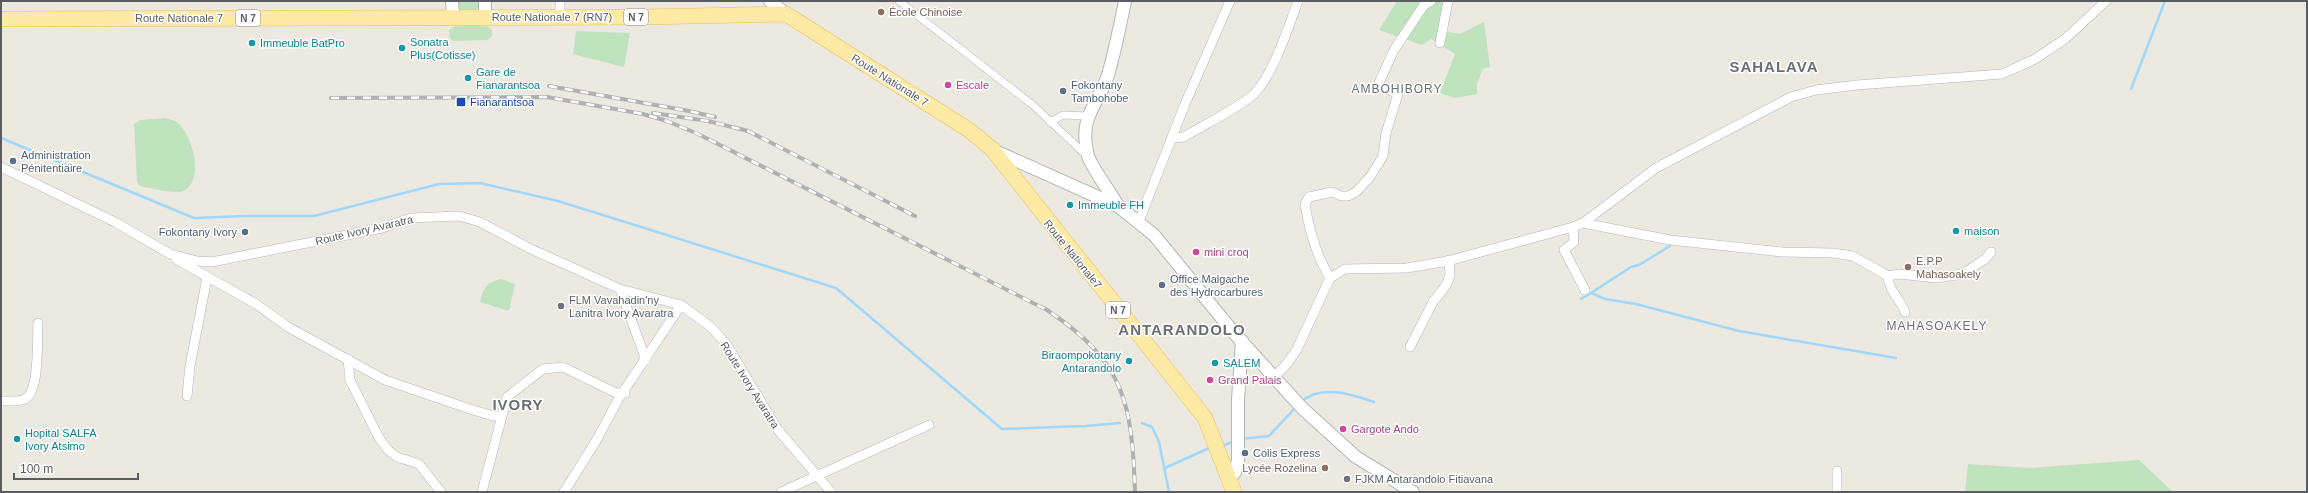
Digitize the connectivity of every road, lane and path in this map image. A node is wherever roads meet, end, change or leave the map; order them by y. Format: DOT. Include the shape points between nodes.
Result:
graph roads {
  1 [pos="452,1"];
  2 [pos="485,1"];
  3 [pos="560,1"];
  4 [pos="770,1"];
  5 [pos="899,1"];
  6 [pos="1125,1"];
  7 [pos="1230,1"];
  8 [pos="1298,1"];
  9 [pos="1431,1"];
  10 [pos="1448,1"];
  11 [pos="2106,1"];
  12 [pos="783,8"];
  13 [pos="453,17"];
  14 [pos="485,17"];
  15 [pos="560,17"];
  16 [pos="1,19"];
  17 [pos="1440,43"];
  18 [pos="1088,116"];
  19 [pos="1050,122"];
  20 [pos="1173,138"];
  21 [pos="992,149"];
  22 [pos="1089,158"];
  23 [pos="1,168"];
  24 [pos="1118,206"];
  25 [pos="1139,221"];
  26 [pos="1583,223"];
  27 [pos="1573,227"];
  28 [pos="1991,252"];
  29 [pos="170,254"];
  30 [pos="1446,261"];
  31 [pos="1888,276"];
  32 [pos="207,278"];
  33 [pos="1330,278"];
  34 [pos="620,289"];
  35 [pos="1585,290"];
  36 [pos="681,305"];
  37 [pos="1905,312"];
  38 [pos="38,323"];
  39 [pos="1242,341"];
  40 [pos="1410,348"];
  41 [pos="348,359"];
  42 [pos="646,360"];
  43 [pos="1274,377"];
  44 [pos="625,393"];
  45 [pos="187,396"];
  46 [pos="1,401"];
  47 [pos="502,416"];
  48 [pos="929,425"];
  49 [pos="1837,471"];
  50 [pos="815,476"];
  51 [pos="1232,486"];
  52 [pos="442,491"];
  53 [pos="482,492"];
  54 [pos="564,492"];
  55 [pos="781,492"];
  56 [pos="830,492"];
  57 [pos="1413,492"];
  58 [pos="1836,492"];
  1 -- 13 [label="street"];
  2 -- 14 [label="street"];
  3 -- 15 [label="street"];
  4 -- 12 [label="street"];
  5 -- 19 [label="street" via="1034,106"];
  6 -- 18 [label="street" via="1107,76"];
  7 -- 20 [label="street"];
  8 -- 20 [label="street" via="1286,34 1255,93 1184,136"];
  9 -- 33 [label="street" via="1424,6 1394,50 1378,84 1398,94 1386,133 1383,156 1370,177 1356,192 1348,196 1332,192 1309,197 1305,204 1311,236 1320,263"];
  10 -- 17 [label="street"];
  11 -- 26 [label="street" via="2065,39 2035,59 2002,74 1857,85 1816,90 1791,97 1656,168"];
  12 -- 15 [label="main road, Route Nationale 7 (RN7) / N 7"];
  12 -- 21 [label="main road, Route Nationale 7 / N 7" via="970,130"];
  13 -- 14 [label="main road, N 7"];
  13 -- 16 [label="main road, Route Nationale 7 / N 7"];
  14 -- 15 [label="main road, Route Nationale 7 (RN7) / N 7"];
  18 -- 19 [label="street" via="1062,115"];
  18 -- 22 [label="street" via="1085,137"];
  19 -- 22 [label="street"];
  20 -- 25 [label="street"];
  21 -- 24 [label="street"];
  21 -- 51 [label="main road, Route Nationale7 / N 7" via="1205,418"];
  22 -- 24 [label="street"];
  23 -- 29 [label="street, Route Ivory Avaratra" via="109,219"];
  24 -- 25 [label="street"];
  25 -- 39 [label="street" via="1154,235"];
  26 -- 27 [label="street"];
  26 -- 31 [label="street" via="1670,240 1782,252 1853,256"];
  27 -- 30 [label="street"];
  27 -- 35 [label="street" via="1574,242 1564,250"];
  28 -- 31 [label="street" via="1986,259 1963,274 1936,278 1899,274"];
  29 -- 32 [label="street"];
  29 -- 34 [label="street, Route Ivory Avaratra" via="212,262 382,228 411,218 459,216 480,222 531,249"];
  30 -- 33 [label="street" via="1407,268 1346,269"];
  30 -- 40 [label="street" via="1450,275 1447,284 1433,302"];
  31 -- 37 [label="street" via="1889,286 1902,303"];
  32 -- 41 [label="street" via="256,304 288,327"];
  32 -- 45 [label="street" via="190,366"];
  33 -- 43 [label="street" via="1296,351 1286,366"];
  34 -- 36 [label="street, Route Ivory Avaratra"];
  34 -- 42 [label="street"];
  36 -- 42 [label="street"];
  36 -- 50 [label="street, Route Ivory Avaratra" via="711,327 727,345 778,430"];
  38 -- 46 [label="street" via="36,383 32,394 25,400"];
  39 -- 43 [label="street"];
  39 -- 51 [label="street" via="1238,400 1238,460"];
  41 -- 47 [label="street" via="385,380 493,416"];
  41 -- 52 [label="street" via="350,380 384,444 397,457 418,464"];
  42 -- 44 [label="street"];
  43 -- 57 [label="street" via="1298,405 1356,457"];
  44 -- 47 [label="street" via="616,393 563,367 543,368 507,397"];
  44 -- 54 [label="street"];
  47 -- 53 [label="street"];
  48 -- 50 [label="street"];
  49 -- 58 [label="street"];
  50 -- 55 [label="street"];
  50 -- 56 [label="street, Route Ivory Avaratra"];
}
